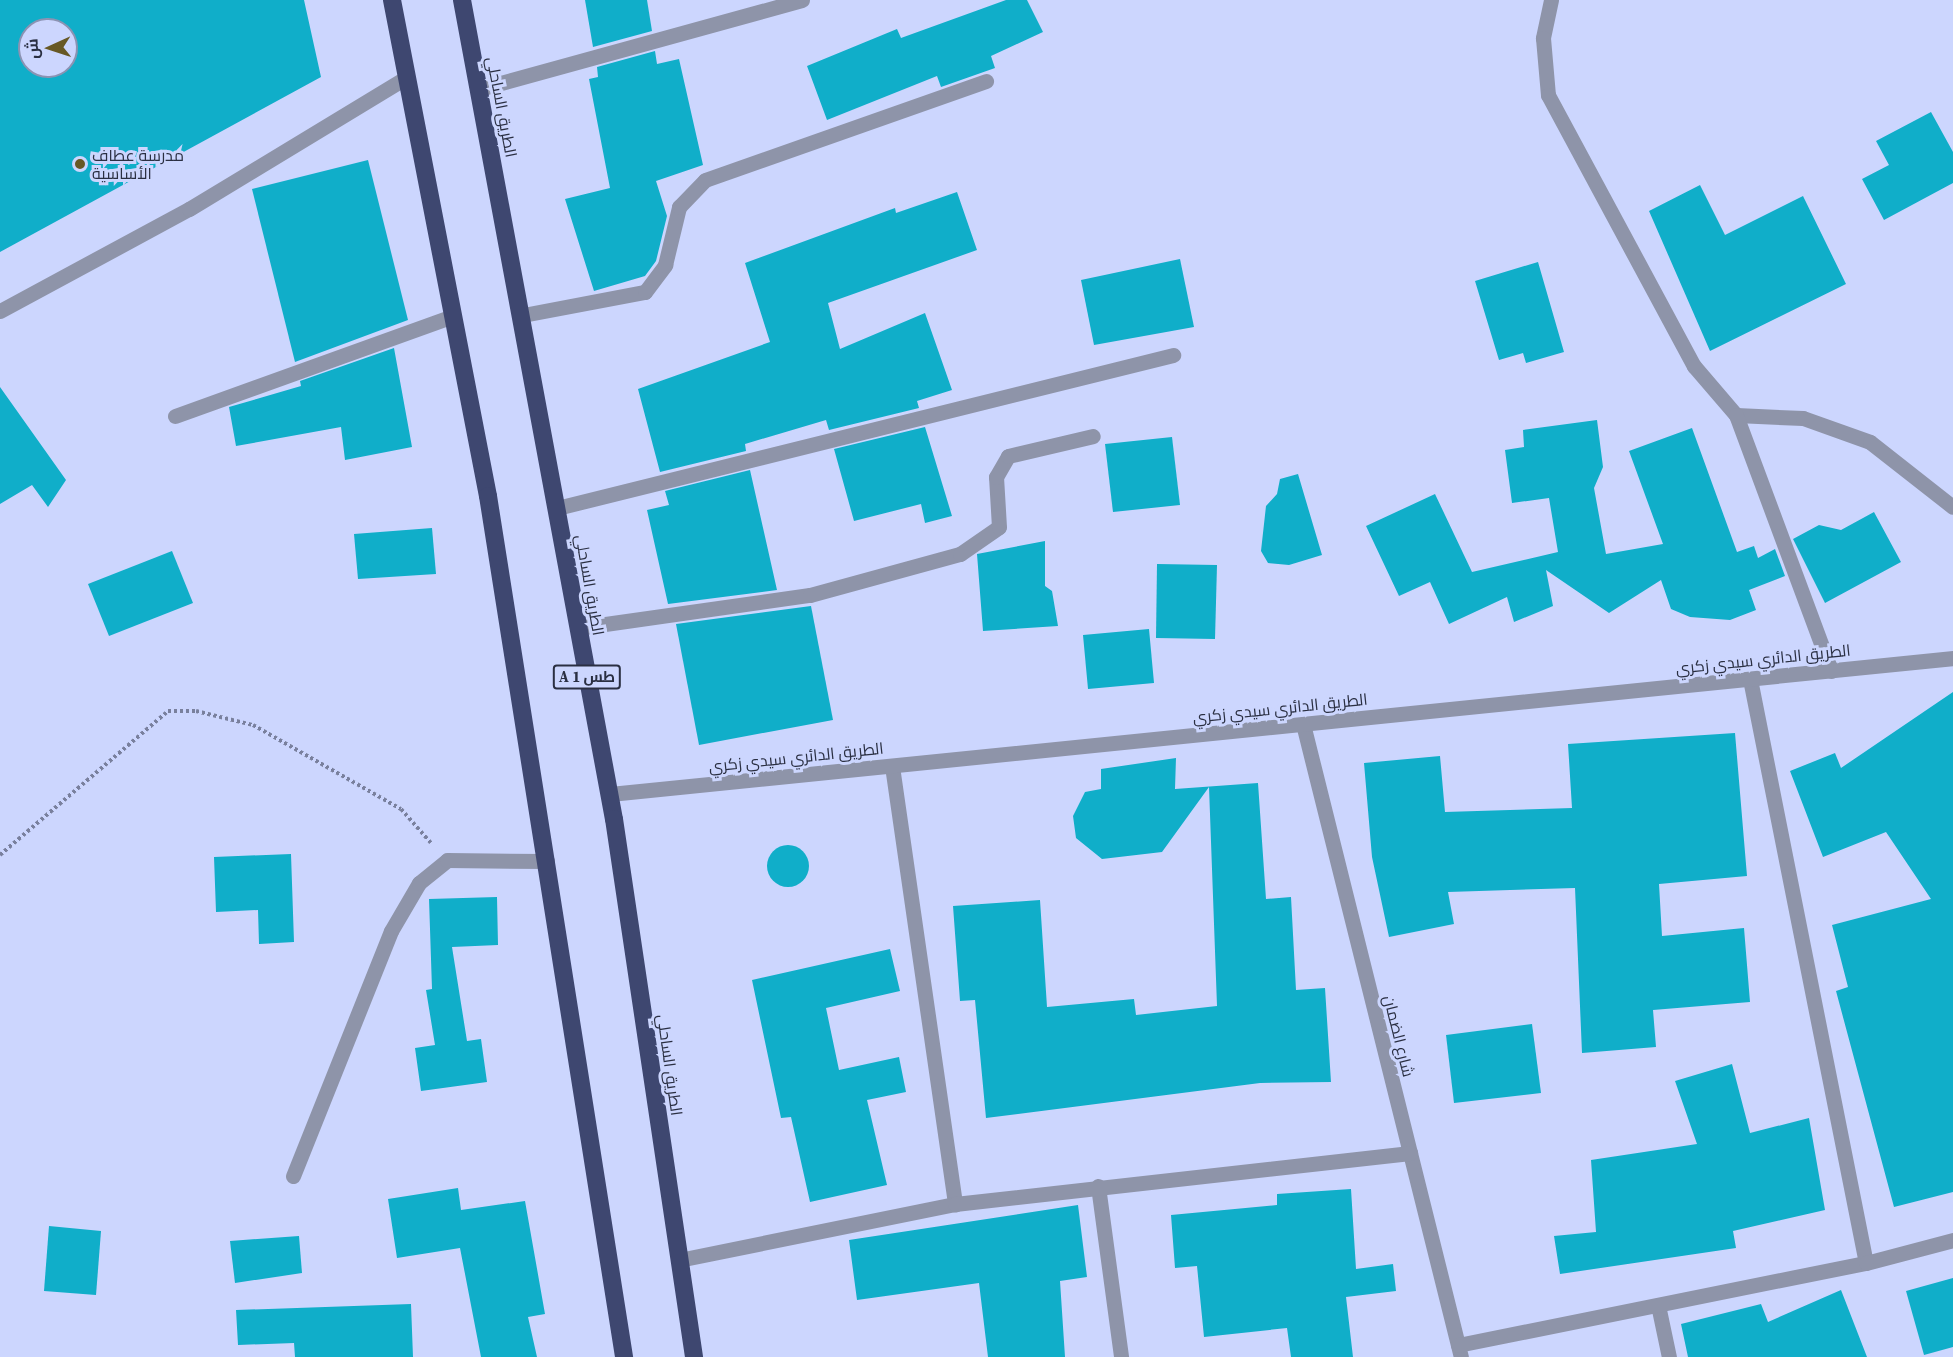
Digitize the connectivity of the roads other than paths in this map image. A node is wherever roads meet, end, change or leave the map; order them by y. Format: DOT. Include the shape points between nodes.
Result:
graph roads {
  1 [pos="392,0"];
  2 [pos="462,0"];
  3 [pos="802,0"];
  4 [pos="1551,0"];
  5 [pos="407,77"];
  6 [pos="986,81"];
  7 [pos="479,89"];
  8 [pos="0,311"];
  9 [pos="523,315"];
  10 [pos="453,316"];
  11 [pos="1173,355"];
  12 [pos="1736,415"];
  13 [pos="175,416"];
  14 [pos="1093,436"];
  15 [pos="1953,507"];
  16 [pos="556,508"];
  17 [pos="578,628"];
  18 [pos="1953,658"];
  19 [pos="1831,671"];
  20 [pos="1750,679"];
  21 [pos="1303,724"];
  22 [pos="892,766"];
  23 [pos="610,794"];
  24 [pos="547,861"];
  25 [pos="1410,1153"];
  26 [pos="293,1176"];
  27 [pos="1098,1186"];
  28 [pos="955,1204"];
  29 [pos="1953,1240"];
  30 [pos="679,1260"];
  31 [pos="1866,1263"];
  32 [pos="1658,1305"];
  33 [pos="1459,1351"];
  34 [pos="624,1357"];
  35 [pos="694,1357"];
  36 [pos="1121,1357"];
  37 [pos="1669,1357"];
  1 -- 5 [label="highway"];
  2 -- 7 [label="highway, الطريق الساحلي / A 1 طس"];
  3 -- 7 [label="street"];
  4 -- 12 [label="street" via="1543,66 1562,130 1672,332"];
  5 -- 8 [label="street" via="189,209"];
  5 -- 10 [label="highway"];
  6 -- 9 [label="street" via="705,180 679,207 665,266 645,292"];
  7 -- 9 [label="highway, الطريق الساحلي / A 1 طس"];
  9 -- 16 [label="highway, الطريق الساحلي / A 1 طس"];
  10 -- 13 [label="street"];
  10 -- 24 [label="highway"];
  11 -- 16 [label="street"];
  12 -- 15 [label="street" via="1803,418 1870,442"];
  12 -- 19 [label="street"];
  14 -- 17 [label="street" via="1008,456 996,477 999,527 960,554 810,595"];
  16 -- 17 [label="highway, الطريق الساحلي / A 1 طس"];
  17 -- 23 [label="highway, الطريق الساحلي / A 1 طس"];
  18 -- 19 [label="street, الطريق الدائري سيدي زكري"];
  19 -- 20 [label="street, الطريق الدائري سيدي زكري"];
  20 -- 21 [label="street, الطريق الدائري سيدي زكري"];
  20 -- 31 [label="street"];
  21 -- 22 [label="street, الطريق الدائري سيدي زكري"];
  21 -- 25 [label="street, شارع الضمان"];
  22 -- 23 [label="street, الطريق الدائري سيدي زكري"];
  22 -- 28 [label="street"];
  23 -- 30 [label="highway, الطريق الساحلي / A 1 طس"];
  24 -- 26 [label="street" via="447,860 418,883 391,931"];
  24 -- 34 [label="highway"];
  25 -- 27 [label="street"];
  25 -- 33 [label="street, شارع الضمان"];
  27 -- 28 [label="street"];
  27 -- 36 [label="street"];
  28 -- 30 [label="street"];
  29 -- 31 [label="street"];
  30 -- 35 [label="highway, الطريق الساحلي / A 1 طس"];
  31 -- 32 [label="street"];
  32 -- 33 [label="street"];
  32 -- 37 [label="street"];
}
